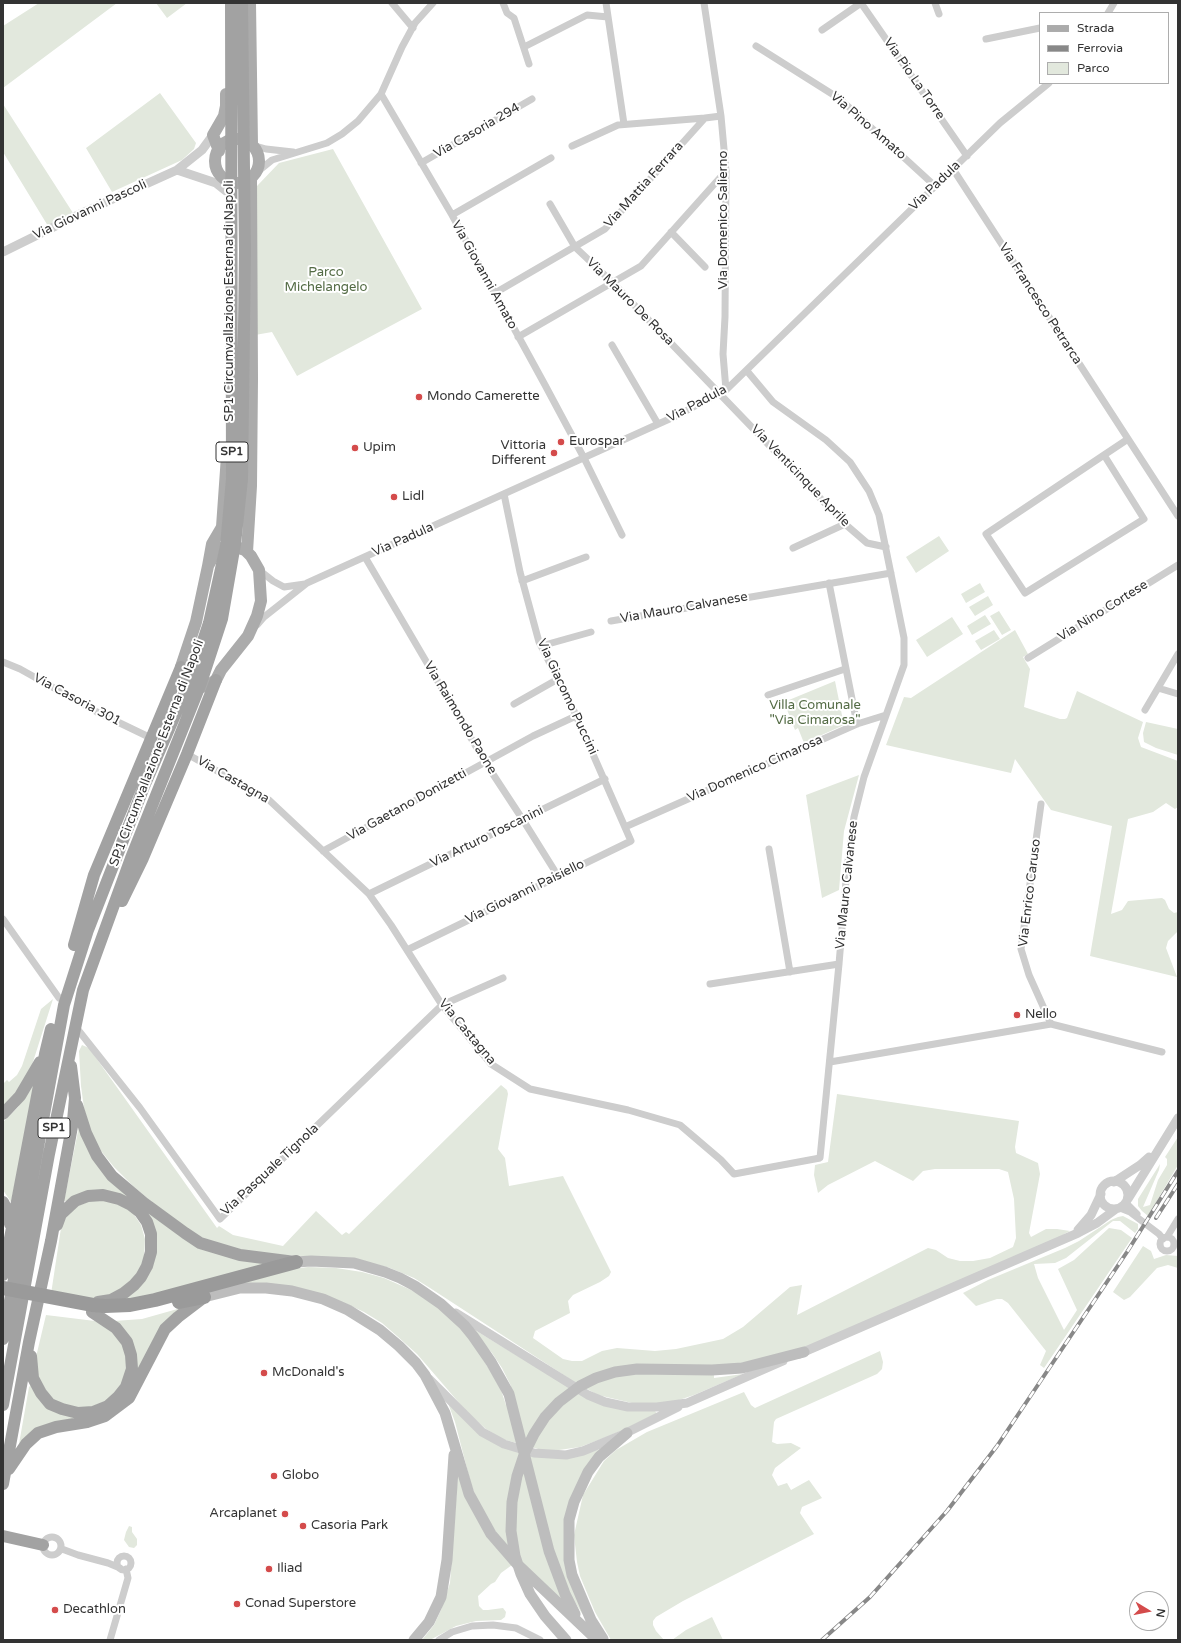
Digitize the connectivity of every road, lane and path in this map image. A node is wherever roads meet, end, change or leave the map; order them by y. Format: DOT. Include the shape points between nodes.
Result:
graph roads {
  1 [pos="226,3"];
  2 [pos="231,3"];
  3 [pos="242,3"];
  4 [pos="250,3"];
  5 [pos="392,3"];
  6 [pos="433,3"];
  7 [pos="503,3"];
  8 [pos="606,3"];
  9 [pos="704,3"];
  10 [pos="861,3"];
  11 [pos="935,3"];
  12 [pos="1114,3"];
  13 [pos="1109,12"];
  14 [pos="939,14"];
  15 [pos="608,17"];
  16 [pos="413,28"];
  17 [pos="1039,28"];
  18 [pos="822,30"];
  19 [pos="986,39"];
  20 [pos="756,46"];
  21 [pos="524,47"];
  22 [pos="529,64"];
  23 [pos="1048,84"];
  24 [pos="381,94"];
  25 [pos="532,99"];
  26 [pos="721,116"];
  27 [pos="705,118"];
  28 [pos="624,124"];
  29 [pos="213,135"];
  30 [pos="252,145"];
  31 [pos="572,146"];
  32 [pos="202,150"];
  33 [pos="219,150"];
  34 [pos="295,152"];
  35 [pos="967,156"];
  36 [pos="551,158"];
  37 [pos="421,163"];
  38 [pos="952,169"];
  39 [pos="177,170"];
  40 [pos="726,172"];
  41 [pos="253,175"];
  42 [pos="207,180"];
  43 [pos="225,183"];
  44 [pos="935,186"];
  45 [pos="550,204"];
  46 [pos="452,215"];
  47 [pos="671,232"];
  48 [pos="575,247"];
  49 [pos="3,252"];
  50 [pos="705,267"];
  51 [pos="612,282"];
  52 [pos="495,294"];
  53 [pos="518,337"];
  54 [pos="612,345"];
  55 [pos="747,371"];
  56 [pos="723,392"];
  57 [pos="658,424"];
  58 [pos="1128,439"];
  59 [pos="1104,455"];
  60 [pos="584,458"];
  61 [pos="504,494"];
  62 [pos="1178,516"];
  63 [pos="845,524"];
  64 [pos="622,535"];
  65 [pos="886,547"];
  66 [pos="793,548"];
  67 [pos="247,552"];
  68 [pos="365,557"];
  69 [pos="586,557"];
  70 [pos="1178,565"];
  71 [pos="208,566"];
  72 [pos="259,570"];
  73 [pos="891,573"];
  74 [pos="522,581"];
  75 [pos="307,583"];
  76 [pos="829,583"];
  77 [pos="610,621"];
  78 [pos="591,632"];
  79 [pos="248,636"];
  80 [pos="541,646"];
  81 [pos="1178,654"];
  82 [pos="1028,658"];
  83 [pos="3,662"];
  84 [pos="181,667"];
  85 [pos="845,669"];
  86 [pos="558,679"];
  87 [pos="216,680"];
  88 [pos="1158,688"];
  89 [pos="1178,694"];
  90 [pos="768,695"];
  91 [pos="514,704"];
  92 [pos="1145,710"];
  93 [pos="886,715"];
  94 [pos="576,716"];
  95 [pos="856,724"];
  96 [pos="151,738"];
  97 [pos="187,754"];
  98 [pos="485,762"];
  99 [pos="605,780"];
  100 [pos="1041,804"];
  101 [pos="523,820"];
  102 [pos="626,827"];
  103 [pos="769,849"];
  104 [pos="324,850"];
  105 [pos="558,876"];
  106 [pos="369,894"];
  107 [pos="3,919"];
  108 [pos="104,929"];
  109 [pos="407,950"];
  110 [pos="839,964"];
  111 [pos="790,972"];
  112 [pos="503,978"];
  113 [pos="710,984"];
  114 [pos="59,998"];
  115 [pos="442,1005"];
  116 [pos="1051,1024"];
  117 [pos="75,1026"];
  118 [pos="58,1031"];
  119 [pos="71,1048"];
  120 [pos="1162,1052"];
  121 [pos="45,1054"];
  122 [pos="830,1062"];
  123 [pos="75,1098"];
  124 [pos="3,1114"];
  125 [pos="1178,1118"];
  126 [pos="1156,1151"];
  127 [pos="820,1158"];
  128 [pos="1114,1182"];
  129 [pos="1101,1192"];
  130 [pos="3,1202"];
  131 [pos="1122,1205"];
  132 [pos="1178,1219"];
  133 [pos="1178,1225"];
  134 [pos="11,1229"];
  135 [pos="1165,1237"];
  136 [pos="1067,1238"];
  137 [pos="51,1241"];
  138 [pos="296,1262"];
  139 [pos="3,1275"];
  140 [pos="3,1288"];
  141 [pos="3,1296"];
  142 [pos="204,1297"];
  143 [pos="48,1300"];
  144 [pos="79,1302"];
  145 [pos="441,1304"];
  146 [pos="92,1312"];
  147 [pos="3,1339"];
  148 [pos="29,1342"];
  149 [pos="804,1352"];
  150 [pos="760,1367"];
  151 [pos="425,1375"];
  152 [pos="687,1403"];
  153 [pos="3,1405"];
  154 [pos="627,1433"];
  155 [pos="454,1449"];
  156 [pos="4,1480"];
  157 [pos="6,1537"];
  158 [pos="43,1545"];
  159 [pos="62,1549"];
  160 [pos="581,1624"];
  161 [pos="110,1640"];
  162 [pos="414,1640"];
  163 [pos="439,1640"];
  164 [pos="540,1640"];
  165 [pos="566,1640"];
  166 [pos="597,1640"];
  167 [pos="603,1640"];
  1 -- 29 [label="main road" via="226,106 224,116"];
  2 -- 118 [label="highway, SP1 Circumvallazione Esterna di Napoli / SP1" via="232,479 226,546 209,623 189,683 107,879 75,965"];
  3 -- 108 [label="highway, SP1 Circumvallazione Esterna di Napoli / SP1" via="245,251 242,479 235,544 222,619 202,683"];
  4 -- 30 [label="main road"];
  5 -- 16 [label="street"];
  6 -- 16 [label="street"];
  7 -- 21 [label="street" via="507,13 514,18"];
  8 -- 15 [label="street"];
  9 -- 26 [label="street, Via Domenico Salierno"];
  10 -- 18 [label="street, Via Pio La Torre"];
  10 -- 35 [label="street, Via Pio La Torre"];
  11 -- 14 [label="street"];
  12 -- 13 [label="street"];
  15 -- 21 [label="street" via="587,15"];
  15 -- 28 [label="street"];
  16 -- 24 [label="street"];
  17 -- 19 [label="street"];
  20 -- 44 [label="street, Via Pino Amato" via="840,99"];
  21 -- 22 [label="street"];
  23 -- 35 [label="street, Via Padula" via="1000,123"];
  24 -- 34 [label="street" via="358,121 342,134 327,143"];
  24 -- 37 [label="street, Via Giovanni Amato"];
  25 -- 37 [label="street, Via Casoria 294"];
  26 -- 27 [label="street, Via Mattia Ferrara"];
  26 -- 40 [label="street, Via Domenico Salierno"];
  27 -- 28 [label="street, Via Mattia Ferrara"];
  27 -- 48 [label="street, Via Mattia Ferrara" via="605,229"];
  28 -- 31 [label="street, Via Mattia Ferrara"];
  29 -- 32 [label="street, Via Giovanni Pascoli"];
  29 -- 33 [label="main road"];
  30 -- 33 [label="main road" via="238,139 230,140"];
  30 -- 34 [label="street"];
  30 -- 41 [label="main road" via="259,158"];
  32 -- 33 [label="street"];
  32 -- 39 [label="street, Via Giovanni Pascoli"];
  33 -- 43 [label="main road" via="215,162 218,174"];
  34 -- 41 [label="street" via="272,160"];
  35 -- 38 [label="street, Via Padula"];
  36 -- 46 [label="street"];
  37 -- 46 [label="street, Via Giovanni Amato"];
  38 -- 44 [label="street, Via Padula"];
  38 -- 58 [label="street, Via Francesco Petrarca"];
  39 -- 42 [label="street"];
  39 -- 49 [label="street, Via Giovanni Pascoli"];
  40 -- 47 [label="street"];
  40 -- 56 [label="street, Via Domenico Salierno"];
  41 -- 43 [label="main road" via="240,183"];
  41 -- 67 [label="main road" via="251,486"];
  42 -- 43 [label="street"];
  42 -- 43 [label="street" via="220,186"];
  43 -- 71 [label="main road" via="227,457 222,527 212,544"];
  44 -- 55 [label="street, Via Padula"];
  45 -- 48 [label="street, Via Mauro De Rosa"];
  46 -- 52 [label="street, Via Giovanni Amato"];
  47 -- 50 [label="street"];
  47 -- 51 [label="street" via="641,266"];
  48 -- 51 [label="street, Via Mauro De Rosa"];
  48 -- 52 [label="street, Via Mattia Ferrara"];
  51 -- 53 [label="street"];
  51 -- 56 [label="street, Via Mauro De Rosa"];
  52 -- 53 [label="street, Via Giovanni Amato"];
  53 -- 60 [label="street, Via Giovanni Amato"];
  54 -- 57 [label="street"];
  55 -- 56 [label="street, Via Padula"];
  55 -- 65 [label="street, Via Mauro Calvanese" via="773,402 826,440 850,462 879,515"];
  56 -- 57 [label="street, Via Padula"];
  56 -- 63 [label="street, Via Venticinque Aprile"];
  57 -- 60 [label="street, Via Padula"];
  58 -- 59 [label="street"];
  58 -- 62 [label="street, Via Francesco Petrarca"];
  59 -- 59 [label="street" via="1144,518 1025,592 986,534"];
  60 -- 61 [label="street, Via Padula"];
  60 -- 64 [label="street, Via Giovanni Amato"];
  61 -- 68 [label="street, Via Padula"];
  61 -- 74 [label="street, Via Giacomo Puccini"];
  63 -- 65 [label="street, Via Venticinque Aprile" via="867,543"];
  63 -- 66 [label="street"];
  65 -- 73 [label="street, Via Mauro Calvanese"];
  67 -- 71 [label="main road" via="240,547 224,547 214,555"];
  67 -- 72 [label="main road"];
  68 -- 75 [label="street, Via Padula"];
  68 -- 98 [label="street, Via Raimondo Paone"];
  69 -- 74 [label="street"];
  70 -- 82 [label="street, Via Nino Cortese"];
  71 -- 84 [label="main road" via="196,622"];
  72 -- 75 [label="street, Via Padula" via="284,587"];
  72 -- 79 [label="main road" via="261,601"];
  73 -- 76 [label="street, Via Mauro Calvanese"];
  73 -- 93 [label="street, Via Mauro Calvanese" via="904,638 904,666"];
  74 -- 80 [label="street, Via Giacomo Puccini"];
  75 -- 79 [label="street, Via Padula" via="264,617"];
  76 -- 77 [label="street, Via Mauro Calvanese"];
  76 -- 85 [label="street"];
  78 -- 80 [label="street"];
  79 -- 87 [label="main road"];
  80 -- 86 [label="street, Via Giacomo Puccini"];
  81 -- 88 [label="street"];
  83 -- 96 [label="street, Via Casoria 301"];
  84 -- 87 [label="main road" via="183,678 191,685 202,687"];
  84 -- 96 [label="highway"];
  85 -- 90 [label="street"];
  85 -- 95 [label="street"];
  86 -- 91 [label="street"];
  86 -- 94 [label="street, Via Giacomo Puccini"];
  87 -- 97 [label="highway"];
  88 -- 89 [label="street"];
  88 -- 92 [label="street"];
  93 -- 95 [label="street, Via Domenico Cimarosa"];
  93 -- 110 [label="street, Via Mauro Calvanese" via="864,778 854,817"];
  94 -- 98 [label="street, Via Gaetano Donizetti"];
  94 -- 99 [label="street, Via Giacomo Puccini"];
  95 -- 102 [label="street, Via Domenico Cimarosa"];
  96 -- 114 [label="highway" via="94,875"];
  97 -- 104 [label="street, Via Castagna" via="269,800"];
  97 -- 108 [label="highway" via="143,858 118,910"];
  98 -- 101 [label="street, Via Raimondo Paone"];
  98 -- 104 [label="street, Via Gaetano Donizetti"];
  99 -- 101 [label="street, Via Arturo Toscanini"];
  99 -- 102 [label="street, Via Giacomo Puccini"];
  100 -- 116 [label="street, Via Enrico Caruso" via="1021,949 1029,976"];
  101 -- 105 [label="street, Via Raimondo Paone"];
  101 -- 106 [label="street, Via Arturo Toscanini"];
  102 -- 105 [label="street, Via Giovanni Paisiello" via="630,841"];
  103 -- 111 [label="street"];
  104 -- 106 [label="street, Via Castagna"];
  105 -- 109 [label="street, Via Giovanni Paisiello"];
  106 -- 109 [label="street, Via Castagna"];
  107 -- 114 [label="street"];
  108 -- 117 [label="highway, SP1 Circumvallazione Esterna di Napoli / SP1"];
  109 -- 115 [label="street, Via Castagna"];
  110 -- 111 [label="street"];
  110 -- 122 [label="street, Via Mauro Calvanese"];
  111 -- 113 [label="street"];
  112 -- 115 [label="street"];
  114 -- 121 [label="highway"];
  115 -- 117 [label="street, Via Pasquale Tignola" via="220,1219 140,1108"];
  115 -- 127 [label="street, Via Castagna" via="491,1064 530,1089 628,1110 680,1125 734,1174"];
  116 -- 120 [label="street"];
  116 -- 122 [label="street"];
  117 -- 119 [label="highway, SP1 Circumvallazione Esterna di Napoli / SP1"];
  118 -- 121 [label="highway"];
  118 -- 147 [label="highway, SP1 Circumvallazione Esterna di Napoli / SP1"];
  119 -- 123 [label="highway, SP1"];
  119 -- 153 [label="highway, SP1 Circumvallazione Esterna di Napoli / SP1"];
  121 -- 124 [label="highway" via="20,1096"];
  121 -- 134 [label="highway"];
  122 -- 127 [label="street, Via Mauro Calvanese"];
  123 -- 137 [label="highway, SP1"];
  123 -- 138 [label="highway" via="86,1133 97,1156 112,1176 144,1203 200,1243 240,1255"];
  125 -- 126 [label="street"];
  126 -- 128 [label="street"];
  126 -- 131 [label="street"];
  128 -- 129 [label="street" via="1106,1185"];
  128 -- 131 [label="street" via="1122,1184 1127,1190"];
  129 -- 131 [label="street" via="1104,1204 1111,1209"];
  129 -- 136 [label="street" via="1086,1222"];
  130 -- 134 [label="highway"];
  131 -- 135 [label="street"];
  131 -- 136 [label="street" via="1097,1223"];
  132 -- 135 [label="street"];
  133 -- 135 [label="street"];
  134 -- 139 [label="highway"];
  136 -- 149 [label="street"];
  137 -- 144 [label="highway" via="62,1214 75,1201 88,1196 103,1195 119,1199 140,1212 147,1222 151,1234 151,1252 134,1285 111,1300"];
  137 -- 148 [label="highway, SP1"];
  138 -- 144 [label="highway" via="130,1305 106,1306"];
  138 -- 145 [label="main road" via="339,1261 369,1267 415,1286"];
  140 -- 143 [label="highway"];
  141 -- 143 [label="highway"];
  142 -- 146 [label="highway" via="132,1312"];
  142 -- 151 [label="main road" via="240,1288 266,1288 292,1291 323,1300 348,1310 380,1330 416,1363"];
  142 -- 156 [label="highway" via="165,1329 130,1398 104,1416 38,1433 26,1444"];
  143 -- 144 [label="highway"];
  143 -- 146 [label="highway"];
  145 -- 152 [label="street" via="588,1395 605,1402 635,1407"];
  145 -- 160 [label="main road" via="473,1336 492,1362 509,1394 549,1552 565,1594"];
  146 -- 148 [label="highway" via="116,1328 127,1342 131,1355 132,1369 126,1387 108,1406 93,1412 78,1413 50,1404 33,1378"];
  148 -- 156 [label="highway, SP1"];
  149 -- 150 [label="main road"];
  150 -- 152 [label="street"];
  150 -- 165 [label="main road" via="712,1370 637,1369 615,1372 580,1386 545,1417 525,1452 517,1476 512,1502 511,1531 517,1562 530,1594"];
  151 -- 154 [label="street" via="482,1432 514,1448 534,1454 584,1451"];
  151 -- 155 [label="main road" via="445,1413"];
  152 -- 154 [label="street"];
  154 -- 167 [label="main road" via="599,1457 588,1472 569,1520 568,1560 572,1575 591,1620"];
  155 -- 160 [label="main road" via="469,1494 482,1521 500,1547"];
  155 -- 162 [label="main road" via="447,1560 441,1597 429,1622"];
  157 -- 158 [label="highway"];
  158 -- 159 [label="street" via="44,1551 51,1556"];
  158 -- 159 [label="street" via="47,1539 55,1538 60,1541"];
  159 -- 161 [label="street" via="123,1569 128,1578"];
  160 -- 166 [label="main road"];
  163 -- 164 [label="street" via="452,1632 472,1626 493,1625 516,1628"];
}
